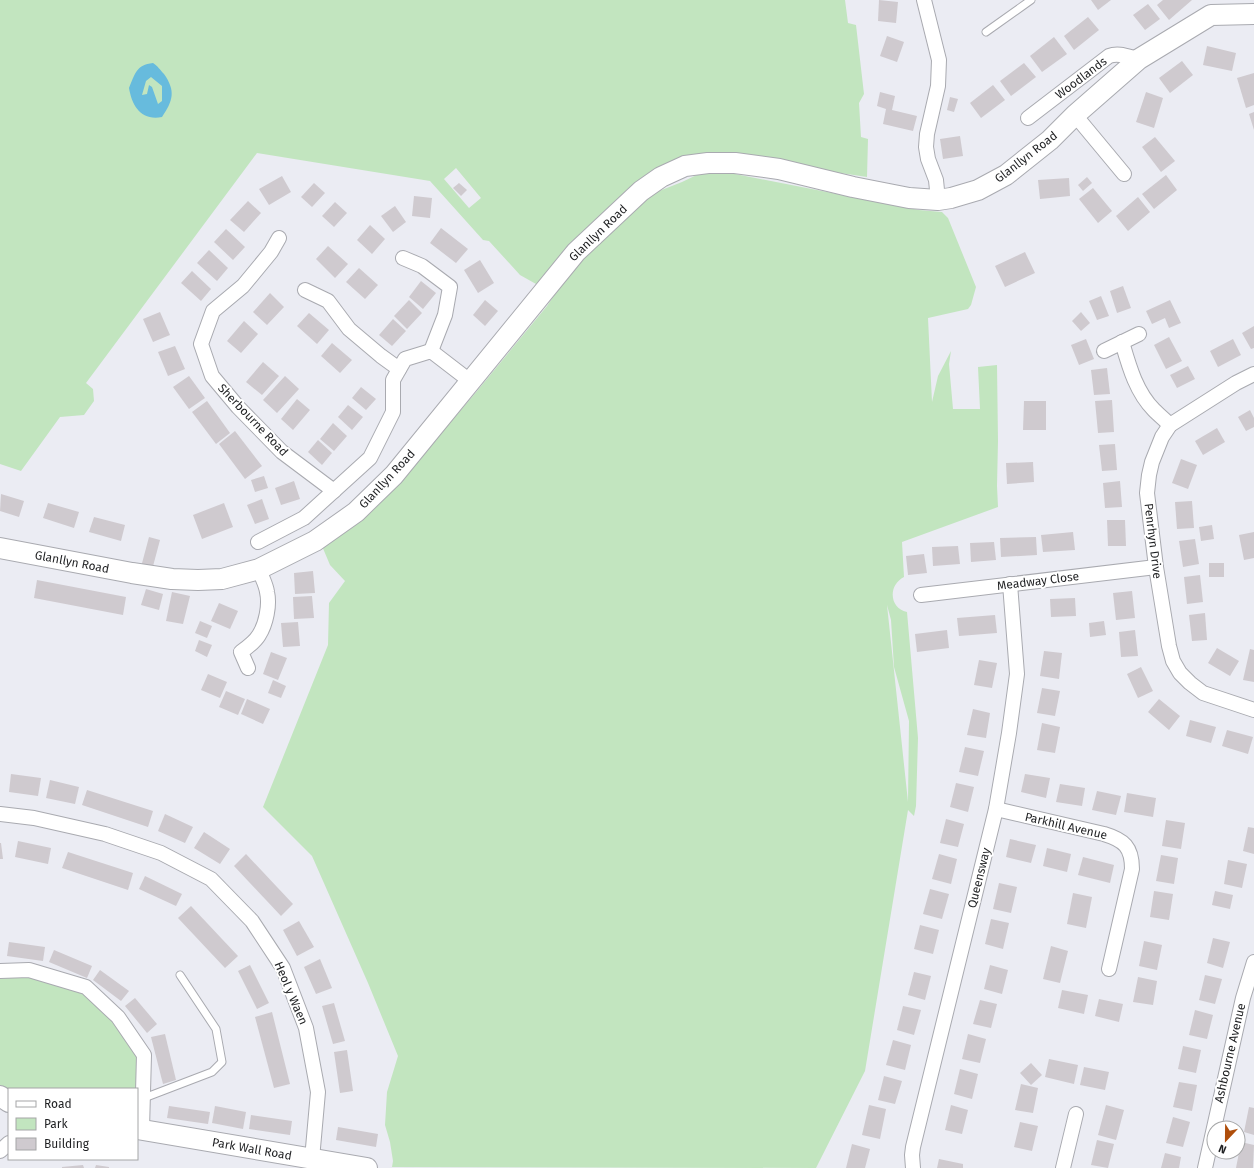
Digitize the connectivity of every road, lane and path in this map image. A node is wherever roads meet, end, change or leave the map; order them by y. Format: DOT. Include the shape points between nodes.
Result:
graph roads {
  1 [pos="924,0"];
  2 [pos="1031,0"];
  3 [pos="1254,14"];
  4 [pos="986,32"];
  5 [pos="1139,59"];
  6 [pos="1076,115"];
  7 [pos="1028,118"];
  8 [pos="1124,174"];
  9 [pos="938,200"];
  10 [pos="279,238"];
  11 [pos="403,258"];
  12 [pos="305,290"];
  13 [pos="1139,334"];
  14 [pos="1122,342"];
  15 [pos="430,351"];
  16 [pos="1104,351"];
  17 [pos="400,369"];
  18 [pos="1254,374"];
  19 [pos="470,381"];
  20 [pos="1170,425"];
  21 [pos="334,491"];
  22 [pos="258,542"];
  23 [pos="0,548"];
  24 [pos="1156,567"];
  25 [pos="258,569"];
  26 [pos="1010,584"];
  27 [pos="921,595"];
  28 [pos="248,668"];
  29 [pos="1254,710"];
  30 [pos="996,809"];
  31 [pos="0,814"];
  32 [pos="1254,962"];
  33 [pos="1109,969"];
  34 [pos="0,971"];
  35 [pos="180,975"];
  36 [pos="144,1098"];
  37 [pos="1076,1114"];
  38 [pos="139,1129"];
  39 [pos="8,1144"];
  40 [pos="0,1151"];
  41 [pos="312,1159"];
  42 [pos="367,1168"];
  43 [pos="913,1168"];
  44 [pos="1063,1168"];
  45 [pos="1205,1168"];
  1 -- 9 [label="street" via="939,60 938,86 926,147 936,180"];
  2 -- 4 [label="lane"];
  3 -- 5 [label="street, Glanllyn Road" via="1211,15"];
  5 -- 6 [label="street, Glanllyn Road"];
  5 -- 7 [label="street, Woodlands" via="1119,54 1109,56"];
  6 -- 8 [label="street"];
  6 -- 9 [label="street, Glanllyn Road" via="1050,140 1006,175 978,190"];
  9 -- 19 [label="street, Glanllyn Road" via="909,198 779,169 735,163 685,166 661,176 641,191 576,252"];
  10 -- 21 [label="street, Sherbourne Road" via="243,286 213,312 201,344 212,376 238,407 282,452"];
  11 -- 15 [label="street" via="422,266 450,287 445,315"];
  12 -- 17 [label="street" via="328,301 349,329"];
  13 -- 14 [label="street"];
  14 -- 16 [label="street"];
  14 -- 20 [label="street" via="1139,390 1153,409"];
  15 -- 17 [label="street" via="406,359"];
  15 -- 19 [label="street"];
  17 -- 21 [label="street" via="393,380 392,412 370,458"];
  18 -- 20 [label="street, Penrhyn Drive"];
  19 -- 25 [label="street, Glanllyn Road" via="394,476 356,512 315,540"];
  20 -- 24 [label="street, Penrhyn Drive" via="1157,449 1149,475 1147,493"];
  21 -- 22 [label="street" via="304,518"];
  23 -- 25 [label="street, Glanllyn Road" via="172,578 222,579"];
  24 -- 26 [label="street, Meadway Close"];
  24 -- 29 [label="street, Penrhyn Drive" via="1169,646 1180,673 1190,684 1203,692"];
  25 -- 28 [label="street" via="268,592 265,621 259,635 250,645 236,650"];
  26 -- 27 [label="street, Meadway Close"];
  26 -- 30 [label="street, Queensway" via="1017,674"];
  30 -- 33 [label="street, Parkhill Avenue" via="1104,834 1116,838 1127,846 1132,858 1132,869"];
  30 -- 43 [label="street, Queensway" via="915,1140"];
  31 -- 41 [label="street, Heol y Waen" via="34,818 105,834 161,853 211,879 252,921 283,968 306,1028 318,1092"];
  32 -- 45 [label="street, Ashbourne Avenue" via="1243,998"];
  34 -- 36 [label="street" via="29,970 86,987 118,1017 144,1055"];
  35 -- 36 [label="lane" via="216,1030 222,1062 212,1072"];
  36 -- 38 [label="street"];
  37 -- 44 [label="street"];
  38 -- 41 [label="street, Park Wall Road"];
  39 -- 40 [label="street"];
  41 -- 42 [label="street, Park Wall Road"];
}
